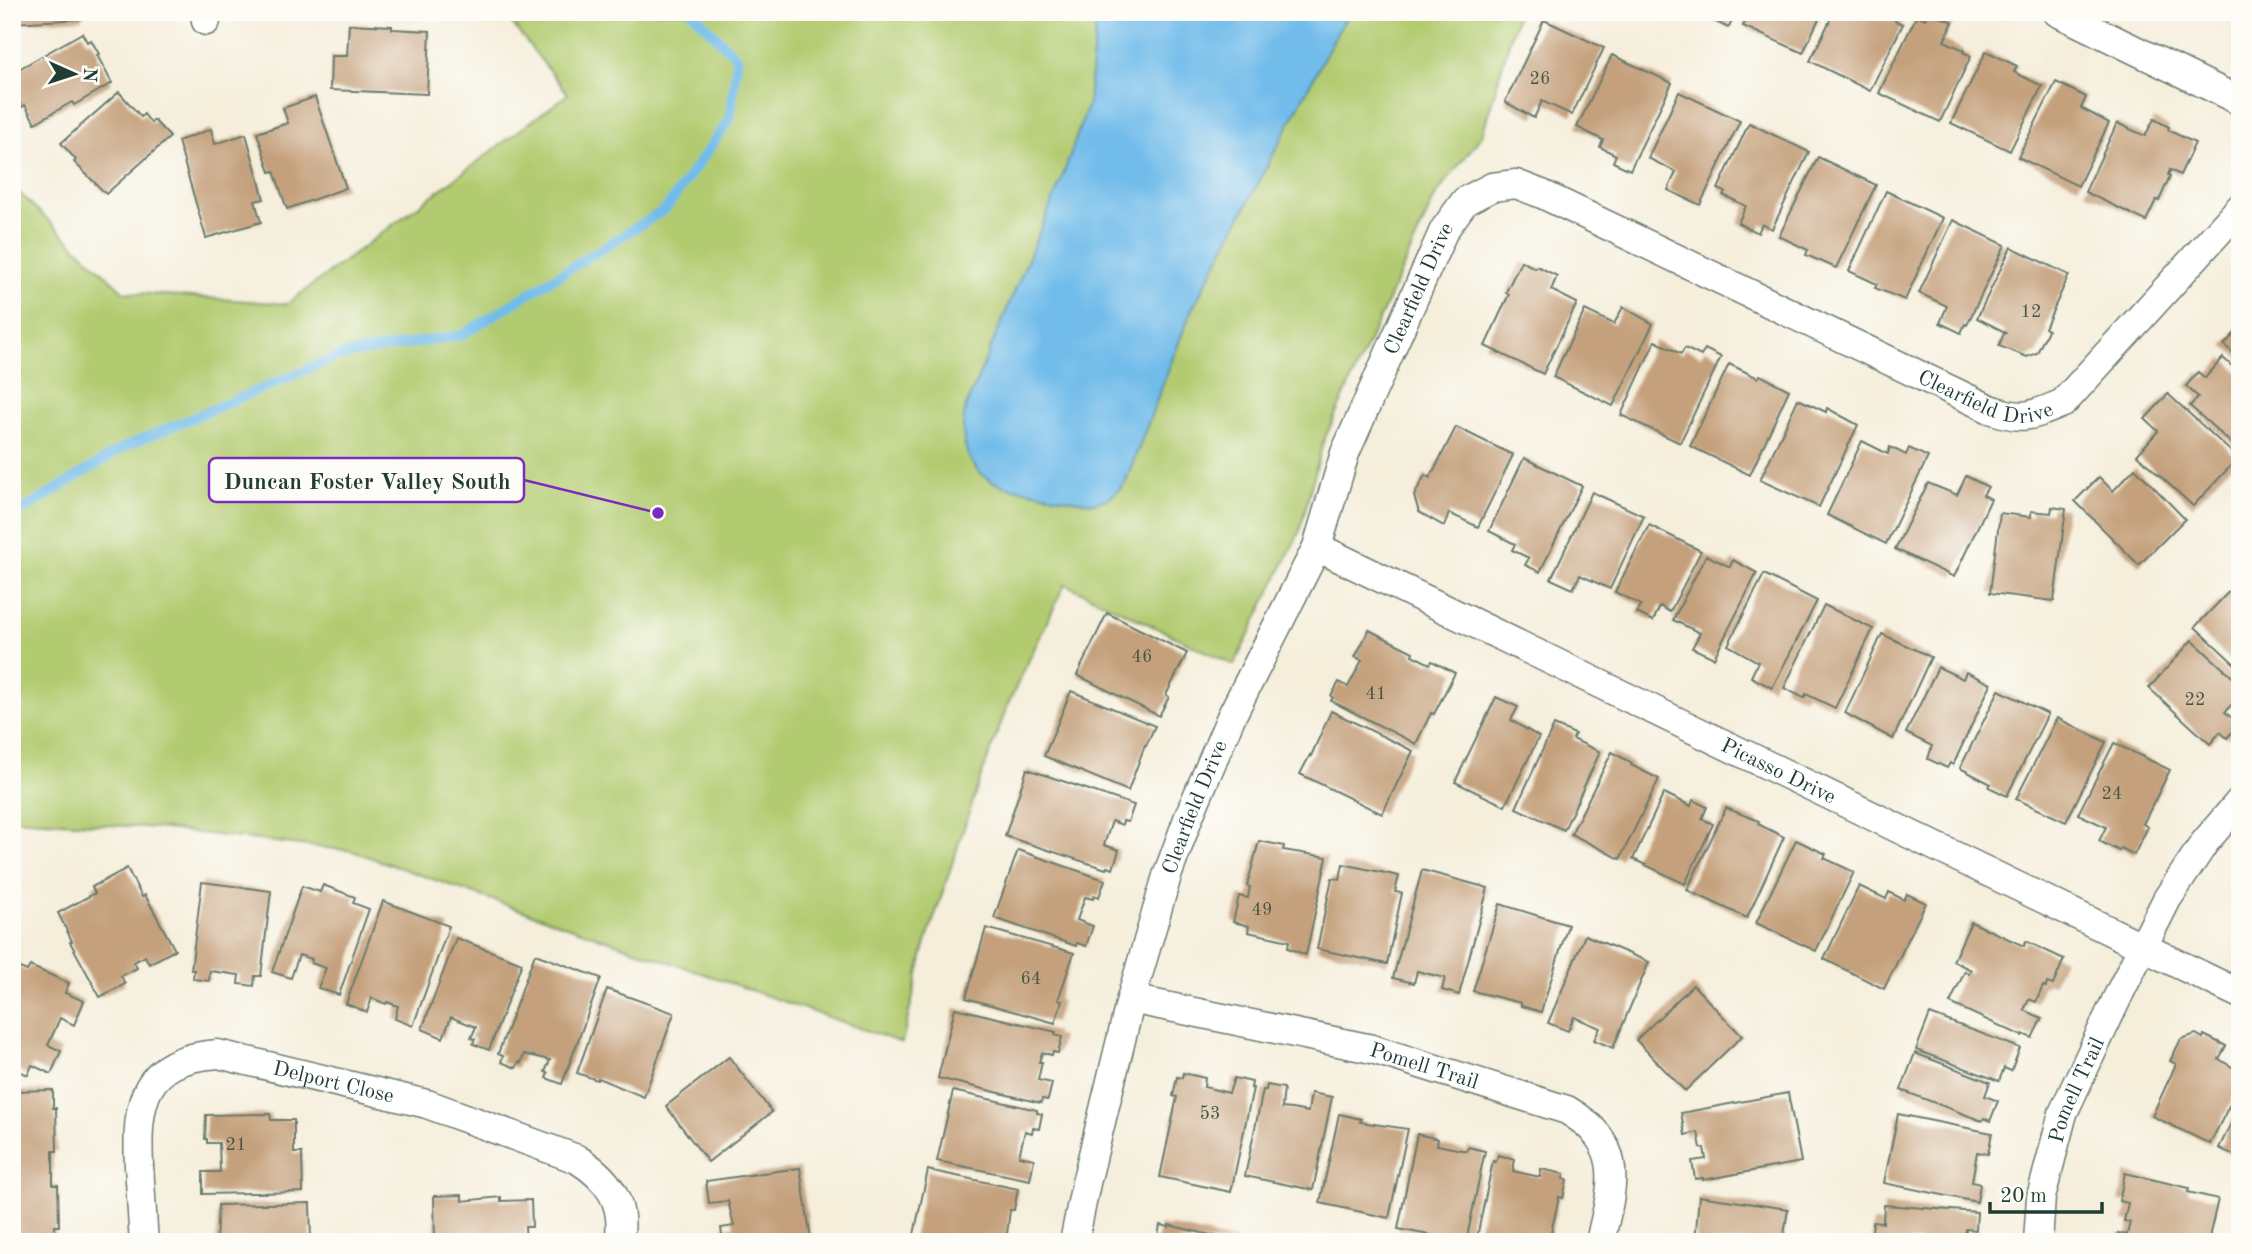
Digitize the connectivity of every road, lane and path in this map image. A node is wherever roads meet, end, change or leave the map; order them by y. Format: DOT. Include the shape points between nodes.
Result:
graph roads {
  1 [pos="2057,12"];
  2 [pos="2240,101"];
  3 [pos="2240,208"];
  4 [pos="1317,547"];
  5 [pos="2240,801"];
  6 [pos="2143,947"];
  7 [pos="2240,995"];
  8 [pos="1131,999"];
  9 [pos="144,1242"];
  10 [pos="619,1242"];
  11 [pos="1074,1242"];
  12 [pos="1600,1242"];
  13 [pos="2038,1242"];
  1 -- 2 [label="street"];
  3 -- 4 [label="street, Clearfield Drive" via="2063,402 2032,416 1990,409 1542,194 1516,184 1492,187 1465,201 1444,230 1345,453"];
  4 -- 6 [label="street, Picasso Drive"];
  4 -- 8 [label="street, Clearfield Drive" via="1231,717 1194,803"];
  5 -- 6 [label="street, Pomell Trail" via="2204,842"];
  6 -- 7 [label="street, Picasso Drive"];
  6 -- 13 [label="street, Pomell Trail" via="2063,1113 2042,1197"];
  8 -- 11 [label="street, Clearfield Drive"];
  8 -- 12 [label="street, Pomell Trail" via="1372,1049 1567,1110 1584,1119 1610,1157 1613,1185"];
  9 -- 10 [label="street, Delport Close" via="137,1131 141,1106 152,1083 170,1066 193,1055 218,1054 427,1104 577,1159 595,1170 609,1187 619,1207"];
}
